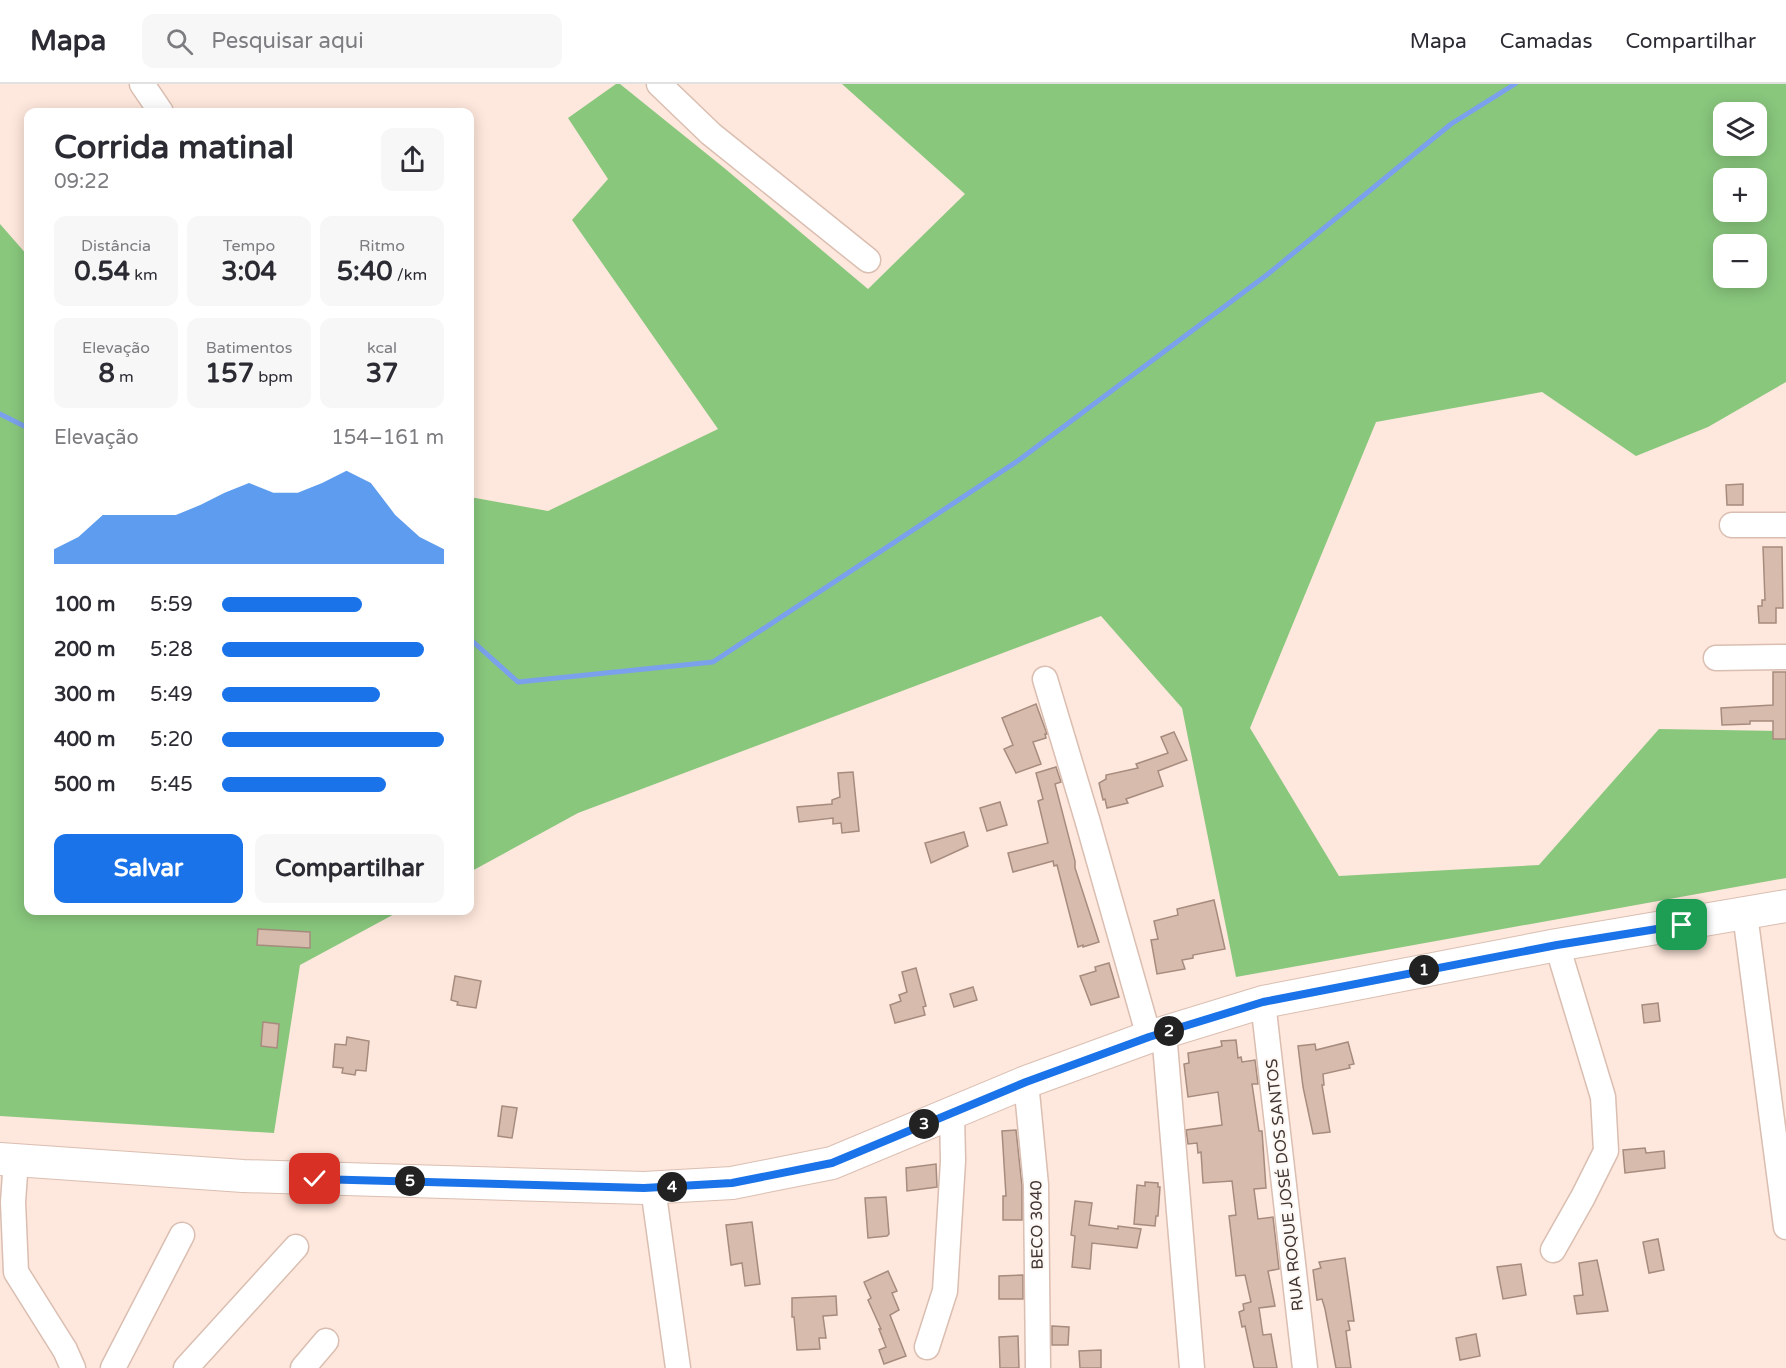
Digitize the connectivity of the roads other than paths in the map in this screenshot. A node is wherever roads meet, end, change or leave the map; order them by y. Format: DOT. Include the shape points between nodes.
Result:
graph roads {
  1 [pos="142,84"];
  2 [pos="659,84"];
  3 [pos="158,108"];
  4 [pos="868,260"];
  5 [pos="1732,525"];
  6 [pos="1786,525"];
  7 [pos="1786,657"];
  8 [pos="1716,658"];
  9 [pos="1045,679"];
  10 [pos="1786,906"];
  11 [pos="1745,914"];
  12 [pos="1557,945"];
  13 [pos="1263,1002"];
  14 [pos="1157,1034"];
  15 [pos="1026,1082"];
  16 [pos="952,1113"];
  17 [pos="8,1160"];
  18 [pos="648,1188"];
  19 [pos="1786,1227"];
  20 [pos="182,1234"];
  21 [pos="296,1247"];
  22 [pos="1552,1250"];
  23 [pos="326,1341"];
  24 [pos="927,1347"];
  25 [pos="73,1368"];
  26 [pos="113,1368"];
  27 [pos="186,1368"];
  28 [pos="303,1368"];
  29 [pos="665,1368"];
  30 [pos="678,1368"];
  31 [pos="1038,1368"];
  32 [pos="1192,1368"];
  33 [pos="1305,1368"];
  1 -- 3 [label="street"];
  2 -- 4 [label="street" via="711,134"];
  5 -- 6 [label="street"];
  7 -- 8 [label="street"];
  9 -- 14 [label="street"];
  10 -- 11 [label="main road"];
  11 -- 12 [label="main road"];
  11 -- 19 [label="street"];
  12 -- 13 [label="main road"];
  12 -- 22 [label="street" via="1603,1097 1606,1150"];
  13 -- 14 [label="main road"];
  13 -- 33 [label="street, RUA ROQUE JOSÉ DOS SANTOS"];
  14 -- 15 [label="main road"];
  14 -- 32 [label="street"];
  15 -- 16 [label="main road"];
  15 -- 31 [label="street, BECO 3040" via="1036,1185"];
  16 -- 18 [label="main road" via="832,1163 732,1183"];
  16 -- 24 [label="street" via="945,1291"];
  17 -- 18 [label="main road" via="243,1176"];
  17 -- 25 [label="street" via="16,1272"];
  18 -- 29 [label="street"];
  18 -- 30 [label="street"];
  20 -- 26 [label="street"];
  21 -- 27 [label="street"];
  23 -- 28 [label="street"];
}
